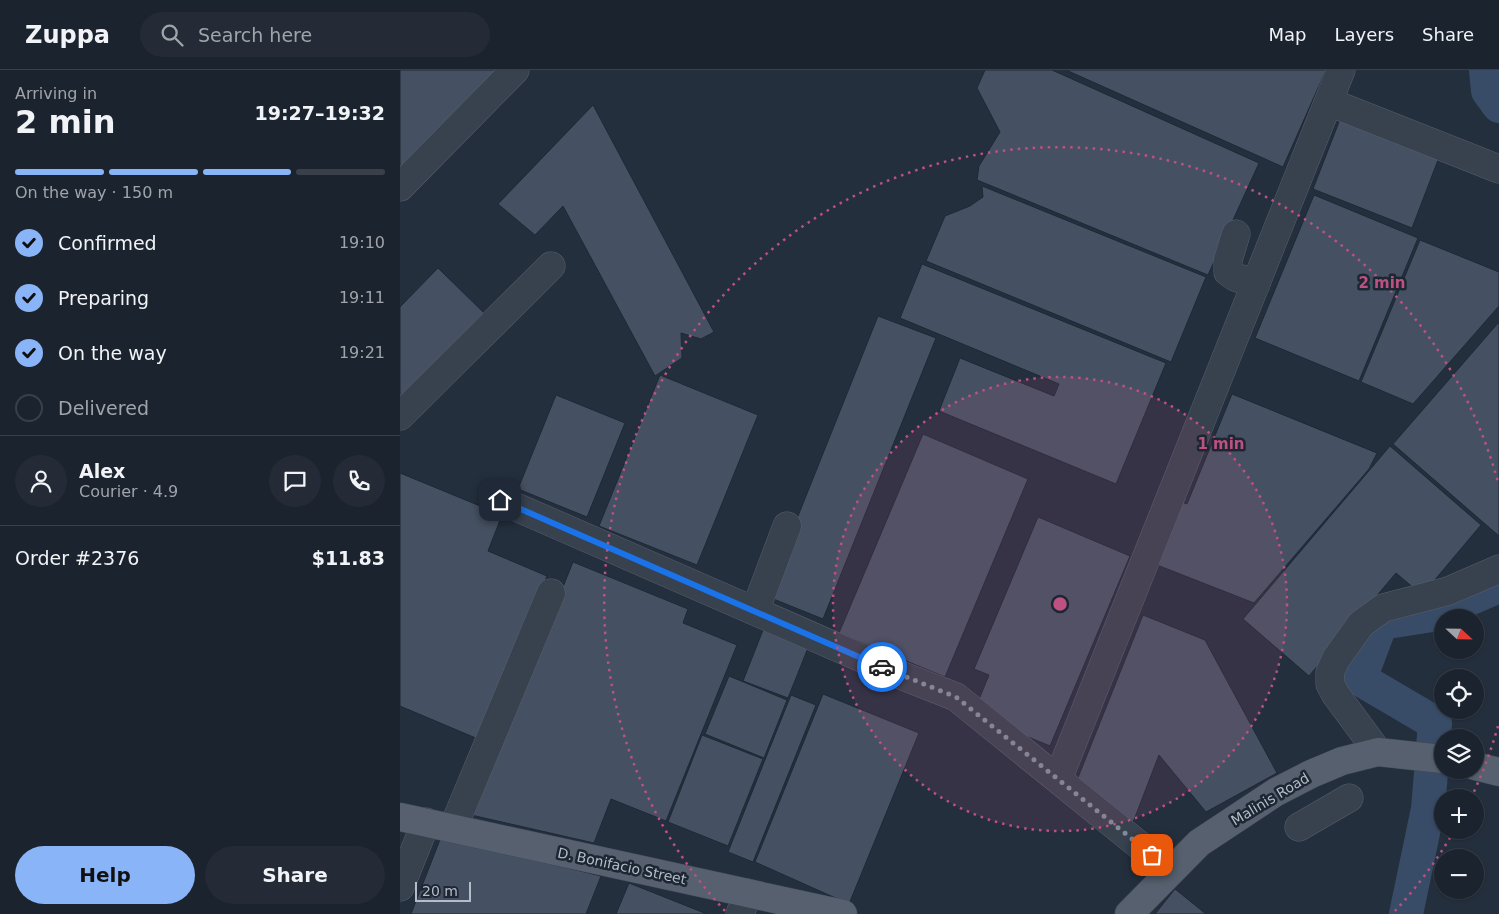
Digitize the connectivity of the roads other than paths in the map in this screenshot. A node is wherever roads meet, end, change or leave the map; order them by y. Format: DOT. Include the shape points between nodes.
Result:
graph roads {
  1 [pos="515,70"];
  2 [pos="1341,70"];
  3 [pos="1328,102"];
  4 [pos="1499,169"];
  5 [pos="400,188"];
  6 [pos="1236,234"];
  7 [pos="551,266"];
  8 [pos="1256,284"];
  9 [pos="400,416"];
  10 [pos="500,500"];
  11 [pos="788,526"];
  12 [pos="1499,569"];
  13 [pos="551,593"];
  14 [pos="755,611"];
  15 [pos="1378,752"];
  16 [pos="1434,758"];
  17 [pos="1484,768"];
  18 [pos="1499,772"];
  19 [pos="1058,779"];
  20 [pos="1348,798"];
  21 [pos="413,819"];
  22 [pos="1299,827"];
  23 [pos="454,828"];
  24 [pos="1170,870"];
  25 [pos="400,887"];
  26 [pos="744,904"];
  27 [pos="843,914"];
  28 [pos="1129,914"];
  1 -- 5 [label="lane"];
  2 -- 3 [label="lane"];
  3 -- 4 [label="lane"];
  3 -- 8 [label="lane"];
  6 -- 8 [label="lane" via="1228,272"];
  7 -- 9 [label="lane"];
  8 -- 19 [label="lane"];
  10 -- 14 [label="lane"];
  11 -- 14 [label="lane"];
  12 -- 15 [label="lane" via="1448,591 1383,608 1361,624 1336,659 1330,672 1330,684"];
  13 -- 23 [label="lane"];
  14 -- 19 [label="lane" via="956,697"];
  15 -- 16 [label="main road, Malinis Road"];
  15 -- 24 [label="main road, Malinis Road" via="1342,761 1276,792 1199,842"];
  17 -- 18 [label="main road"];
  19 -- 24 [label="lane"];
  20 -- 22 [label="lane"];
  21 -- 23 [label="main road, D. Bonifacio Street"];
  21 -- 25 [label="lane"];
  23 -- 26 [label="main road, D. Bonifacio Street"];
  24 -- 28 [label="main road, Malinis Road"];
  26 -- 27 [label="main road, D. Bonifacio Street"];
}
